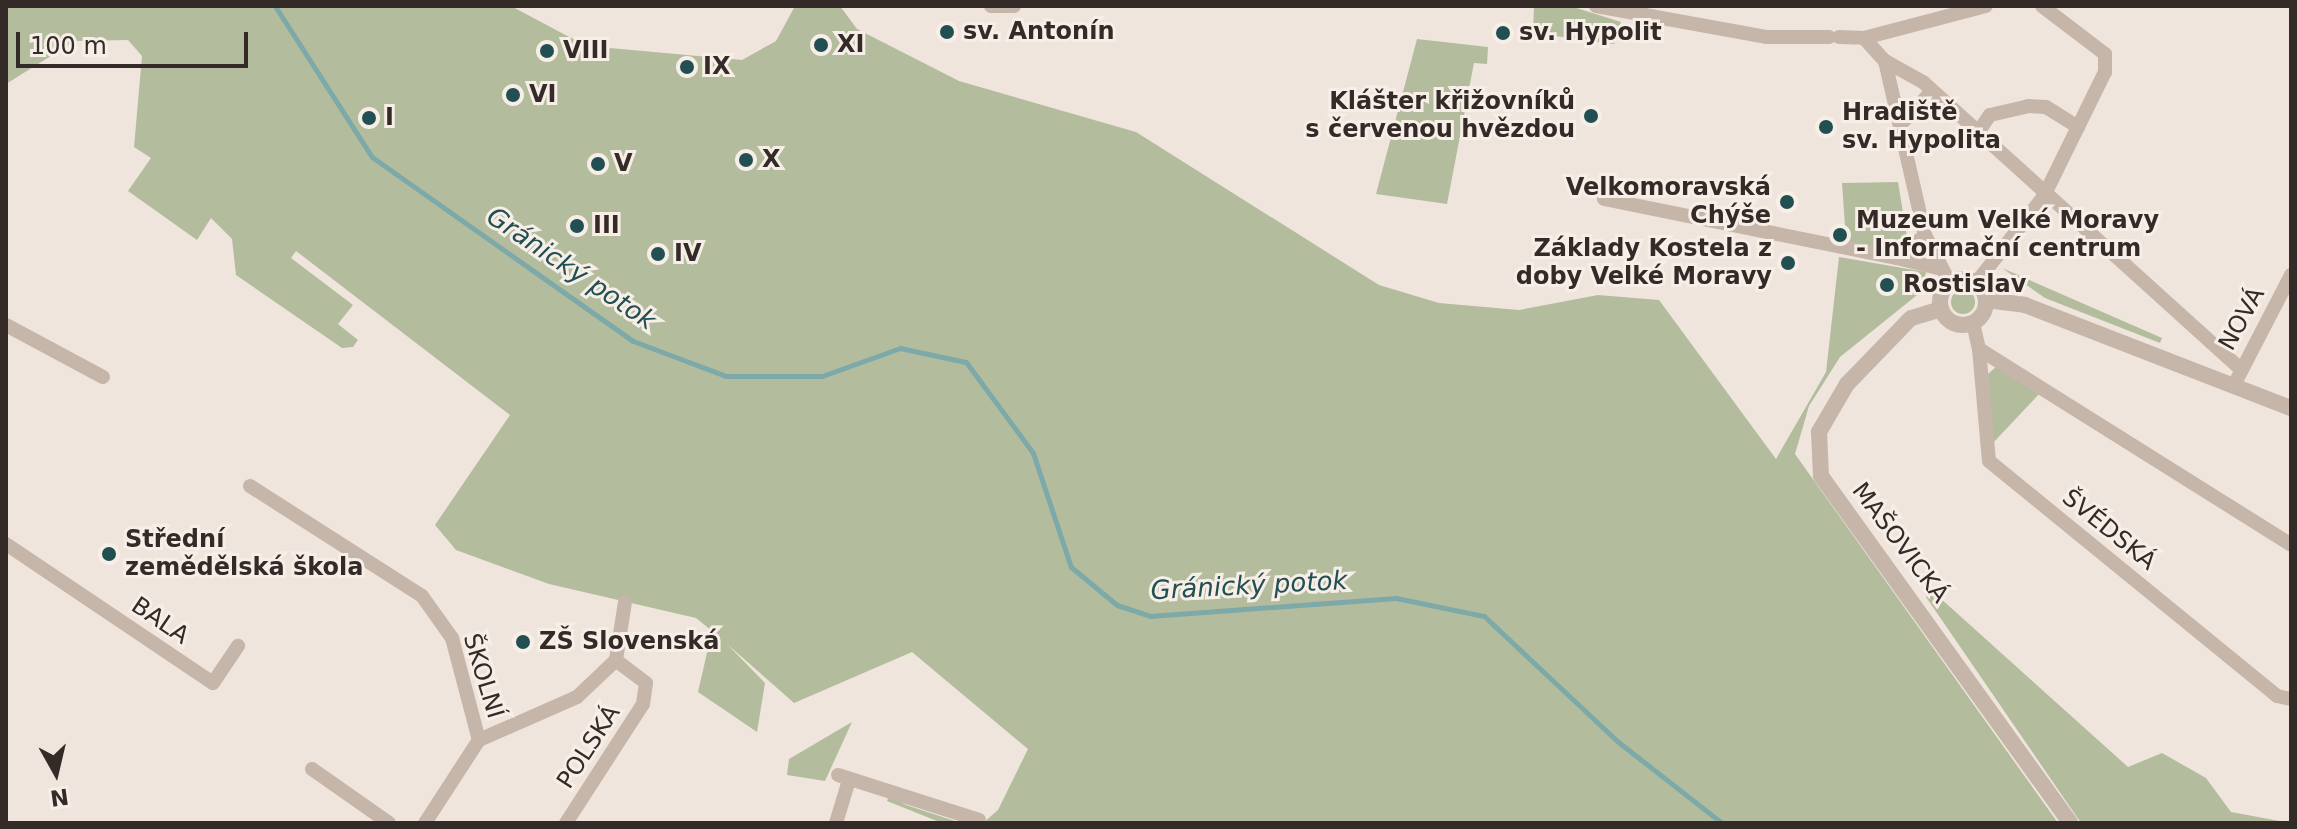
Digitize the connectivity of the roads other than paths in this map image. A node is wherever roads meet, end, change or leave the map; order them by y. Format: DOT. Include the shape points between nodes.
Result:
graph roads {
  1 [pos="991,6"];
  2 [pos="1014,6"];
  3 [pos="1596,6"];
  4 [pos="1986,6"];
  5 [pos="2042,6"];
  6 [pos="1864,38"];
  7 [pos="1885,61"];
  8 [pos="1932,91"];
  9 [pos="1900,125"];
  10 [pos="2078,127"];
  11 [pos="1977,134"];
  12 [pos="2044,196"];
  13 [pos="1604,199"];
  14 [pos="1925,235"];
  15 [pos="1897,258"];
  16 [pos="1938,268"];
  17 [pos="2291,275"];
  18 [pos="1950,283"];
  19 [pos="1976,283"];
  20 [pos="1986,300"];
  21 [pos="1941,309"];
  22 [pos="1973,323"];
  23 [pos="6,325"];
  24 [pos="1979,349"];
  25 [pos="2241,369"];
  26 [pos="103,377"];
  27 [pos="2234,385"];
  28 [pos="2291,408"];
  29 [pos="250,486"];
  30 [pos="2291,545"];
  31 [pos="7,546"];
  32 [pos="625,602"];
  33 [pos="238,646"];
  34 [pos="616,660"];
  35 [pos="2291,699"];
  36 [pos="479,740"];
  37 [pos="312,769"];
  38 [pos="979,820"];
  39 [pos="389,823"];
  40 [pos="425,823"];
  41 [pos="566,823"];
  42 [pos="836,823"];
  43 [pos="2070,823"];
  1 -- 2 [label="street"];
  3 -- 6 [label="street" via="1767,37"];
  4 -- 6 [label="street"];
  5 -- 10 [label="street" via="2105,54 2105,72"];
  6 -- 7 [label="street"];
  7 -- 8 [label="street"];
  7 -- 9 [label="street"];
  8 -- 9 [label="street"];
  8 -- 11 [label="street"];
  9 -- 14 [label="street"];
  10 -- 11 [label="street" via="2028,106 1990,115"];
  10 -- 12 [label="street"];
  11 -- 12 [label="street"];
  12 -- 19 [label="street"];
  12 -- 25 [label="street"];
  13 -- 15 [label="street"];
  14 -- 15 [label="street"];
  14 -- 16 [label="street"];
  15 -- 16 [label="street"];
  16 -- 18 [label="street"];
  17 -- 25 [label="street, NOVÁ"];
  18 -- 19 [label="street"];
  18 -- 21 [label="street"];
  19 -- 20 [label="street"];
  20 -- 22 [label="street"];
  20 -- 27 [label="street" via="2025,305"];
  21 -- 22 [label="street" via="1955,324"];
  21 -- 43 [label="street, MAŠOVICKÁ" via="1911,318 1847,384 1819,432 1821,476"];
  22 -- 24 [label="street, ŠVÉDSKÁ"];
  23 -- 26 [label="street"];
  24 -- 30 [label="street"];
  24 -- 35 [label="street, ŠVÉDSKÁ" via="1989,461 2277,696"];
  25 -- 27 [label="street, NOVÁ"];
  27 -- 28 [label="street"];
  29 -- 36 [label="street, ŠKOLNÍ" via="422,596 452,638"];
  31 -- 33 [label="street, BALA" via="213,683"];
  32 -- 34 [label="street"];
  34 -- 36 [label="street" via="577,697"];
  34 -- 41 [label="street, POLSKÁ" via="646,683 643,704"];
  36 -- 40 [label="street"];
  37 -- 39 [label="street"];
  38 -- 42 [label="street" via="843,777"];
}
